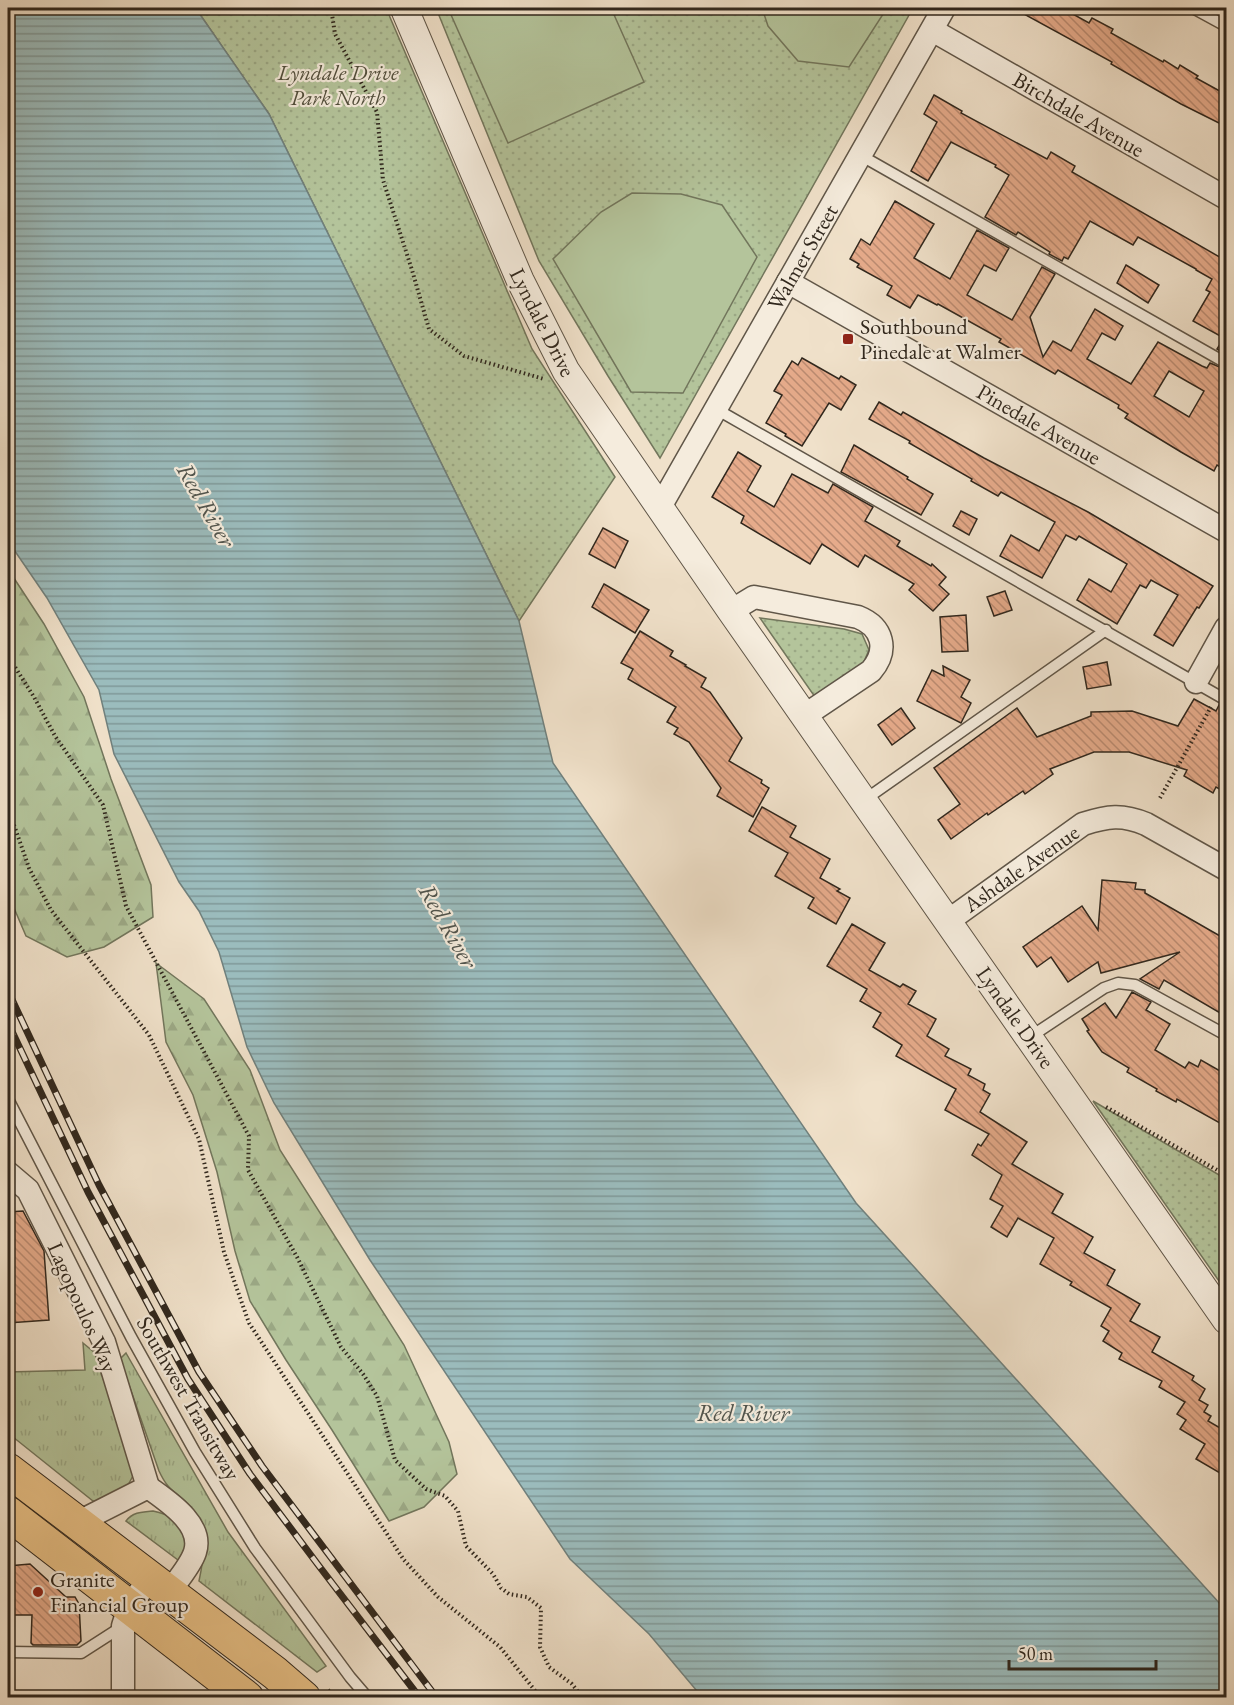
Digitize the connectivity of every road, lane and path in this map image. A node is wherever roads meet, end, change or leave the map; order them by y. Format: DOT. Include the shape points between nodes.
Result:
graph roads {
  1 [pos="331,8"];
  2 [pos="404,8"];
  3 [pos="944,8"];
  4 [pos="1193,8"];
  5 [pos="1227,26"];
  6 [pos="932,30"];
  7 [pos="860,155"];
  8 [pos="1227,198"];
  9 [pos="788,282"];
  10 [pos="1227,363"];
  11 [pos="566,371"];
  12 [pos="716,409"];
  13 [pos="660,507"];
  14 [pos="1227,531"];
  15 [pos="730,611"];
  16 [pos="1227,628"];
  17 [pos="1106,630"];
  18 [pos="8,656"];
  19 [pos="1196,682"];
  20 [pos="1222,697"];
  21 [pos="804,716"];
  22 [pos="1160,798"];
  23 [pos="863,801"];
  24 [pos="8,808"];
  25 [pos="1227,869"];
  26 [pos="948,921"];
  27 [pos="1227,1035"];
  28 [pos="1029,1037"];
  29 [pos="8,1099"];
  30 [pos="1098,1102"];
  31 [pos="8,1173"];
  32 [pos="1227,1175"];
  33 [pos="39,1238"];
  34 [pos="61,1255"];
  35 [pos="1227,1320"];
  36 [pos="8,1470"];
  37 [pos="148,1487"];
  38 [pos="8,1513"];
  39 [pos="76,1523"];
  40 [pos="160,1585"];
  41 [pos="126,1616"];
  42 [pos="8,1652"];
  43 [pos="123,1698"];
  44 [pos="247,1698"];
  45 [pos="304,1698"];
  46 [pos="368,1698"];
  47 [pos="541,1698"];
  48 [pos="583,1698"];
  1 -- 11 [label="path" via="335,34 376,112 383,180 429,329 464,356 551,381"];
  2 -- 11 [label="street, Lyndale Drive" via="520,280"];
  3 -- 6 [label="street, Walmer Street"];
  4 -- 5 [label="lane"];
  6 -- 7 [label="street, Walmer Street"];
  6 -- 8 [label="street, Birchdale Avenue"];
  7 -- 9 [label="street, Walmer Street"];
  7 -- 10 [label="lane"];
  9 -- 12 [label="street, Walmer Street"];
  9 -- 14 [label="street, Pinedale Avenue"];
  11 -- 13 [label="street, Lyndale Drive"];
  12 -- 13 [label="street, Walmer Street"];
  12 -- 17 [label="lane"];
  13 -- 15 [label="street, Lyndale Drive"];
  15 -- 21 [label="street, Lyndale Drive"];
  15 -- 21 [label="street" via="754,597 858,617 879,634 881,651 871,670"];
  16 -- 19 [label="street"];
  17 -- 19 [label="lane"];
  17 -- 23 [label="lane"];
  18 -- 48 [label="path" via="55,736 104,805 126,906 249,1136 249,1170 341,1347 377,1396 395,1460 426,1489 445,1496 458,1511 466,1546 501,1588 509,1594 527,1597 541,1608 540,1647 549,1667"];
  19 -- 20 [label="lane"];
  20 -- 22 [label="path"];
  21 -- 23 [label="street, Lyndale Drive"];
  23 -- 26 [label="street, Lyndale Drive"];
  24 -- 47 [label="path" via="29,868 51,910 149,1035 199,1139 224,1252 249,1323 404,1560 438,1598 500,1647"];
  25 -- 26 [label="street, Ashdale Avenue" via="1133,818 1101,818 1083,824"];
  26 -- 28 [label="street, Lyndale Drive"];
  27 -- 28 [label="lane" via="1135,985 1118,983"];
  28 -- 35 [label="street, Lyndale Drive"];
  29 -- 46 [label="lane, Southwest Transitway" via="195,1452 255,1548"];
  30 -- 32 [label="path"];
  31 -- 34 [label="street, Lagopoulos Way" via="28,1190"];
  33 -- 34 [label="lane"];
  34 -- 37 [label="street, Lagopoulos Way" via="104,1342"];
  36 -- 39 [label="main road"];
  37 -- 39 [label="street"];
  37 -- 40 [label="street" via="178,1509 197,1538 195,1553"];
  38 -- 41 [label="main road"];
  39 -- 40 [label="main road"];
  40 -- 41 [label="street"];
  40 -- 45 [label="main road"];
  41 -- 42 [label="lane" via="81,1653"];
  41 -- 43 [label="street"];
  41 -- 44 [label="main road"];
}
